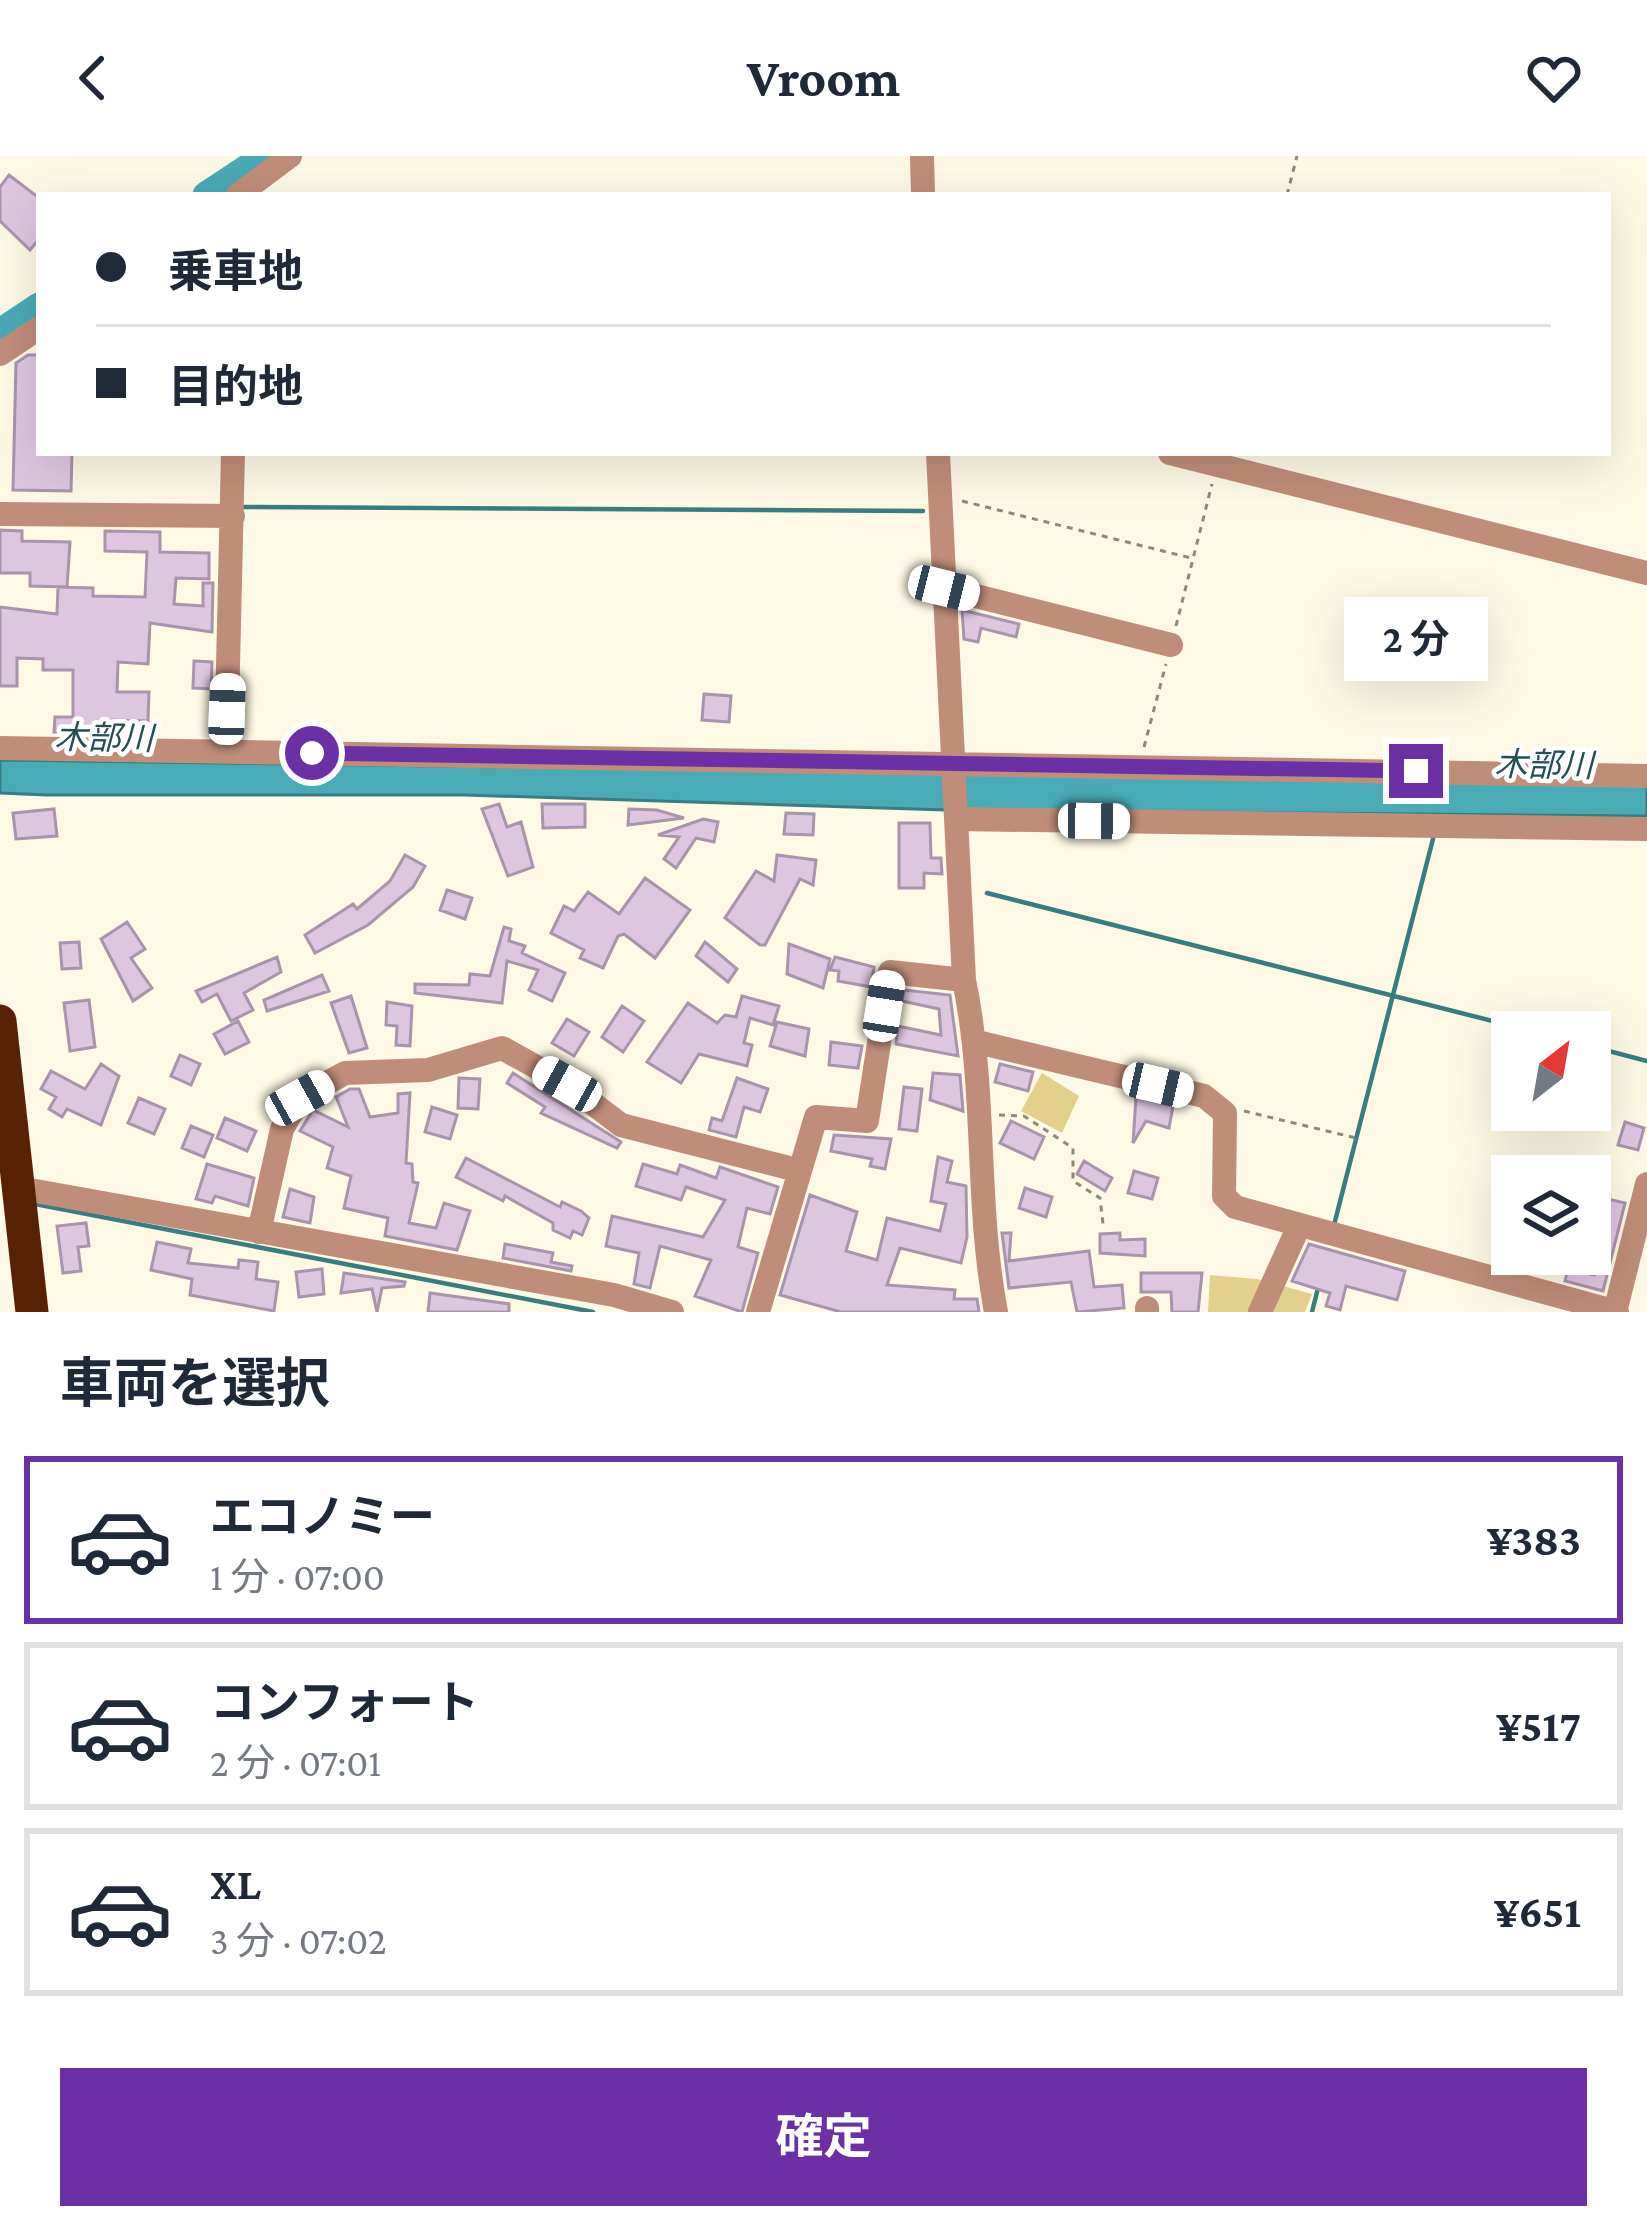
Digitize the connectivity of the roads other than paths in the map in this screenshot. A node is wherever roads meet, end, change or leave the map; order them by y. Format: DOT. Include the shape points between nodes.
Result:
graph roads {
  1 [pos="290,156"];
  2 [pos="922,156"];
  3 [pos="242,192"];
  4 [pos="922,192"];
  5 [pos="36,330"];
  6 [pos="0,354"];
  7 [pos="233,456"];
  8 [pos="938,456"];
  9 [pos="1182,456"];
  10 [pos="0,514"];
  11 [pos="233,516"];
  12 [pos="1647,573"];
  13 [pos="944,588"];
  14 [pos="1171,645"];
  15 [pos="0,748"];
  16 [pos="226,751"];
  17 [pos="952,765"];
  18 [pos="1647,776"];
  19 [pos="956,819"];
  20 [pos="1647,829"];
  21 [pos="964,980"];
  22 [pos="0,1021"];
  23 [pos="977,1042"];
  24 [pos="796,1170"];
  25 [pos="1647,1184"];
  26 [pos="19,1188"];
  27 [pos="11,1223"];
  28 [pos="1298,1228"];
  29 [pos="259,1232"];
  30 [pos="32,1312"];
  31 [pos="672,1312"];
  32 [pos="758,1312"];
  33 [pos="996,1312"];
  34 [pos="1260,1312"];
  35 [pos="1616,1312"];
  1 -- 3 [label="street"];
  2 -- 4 [label="street"];
  5 -- 6 [label="street"];
  7 -- 11 [label="street"];
  8 -- 13 [label="street"];
  9 -- 12 [label="street"];
  10 -- 11 [label="street"];
  11 -- 16 [label="street"];
  13 -- 14 [label="street"];
  13 -- 17 [label="street"];
  15 -- 16 [label="street"];
  16 -- 17 [label="street"];
  17 -- 18 [label="street"];
  17 -- 19 [label="street"];
  19 -- 20 [label="street"];
  19 -- 21 [label="street"];
  21 -- 23 [label="street"];
  21 -- 24 [label="street" via="890,972 867,1121 816,1117"];
  22 -- 26 [label="highway"];
  23 -- 28 [label="street" via="1204,1096 1225,1113 1224,1196 1234,1207"];
  23 -- 33 [label="street" via="983,1228"];
  24 -- 29 [label="street" via="621,1125 502,1048 428,1070 345,1073 300,1098 282,1130"];
  24 -- 32 [label="street"];
  25 -- 35 [label="street"];
  26 -- 27 [label="highway"];
  26 -- 29 [label="street"];
  27 -- 30 [label="highway"];
  28 -- 34 [label="street"];
  28 -- 35 [label="street"];
  29 -- 31 [label="street"];
}
